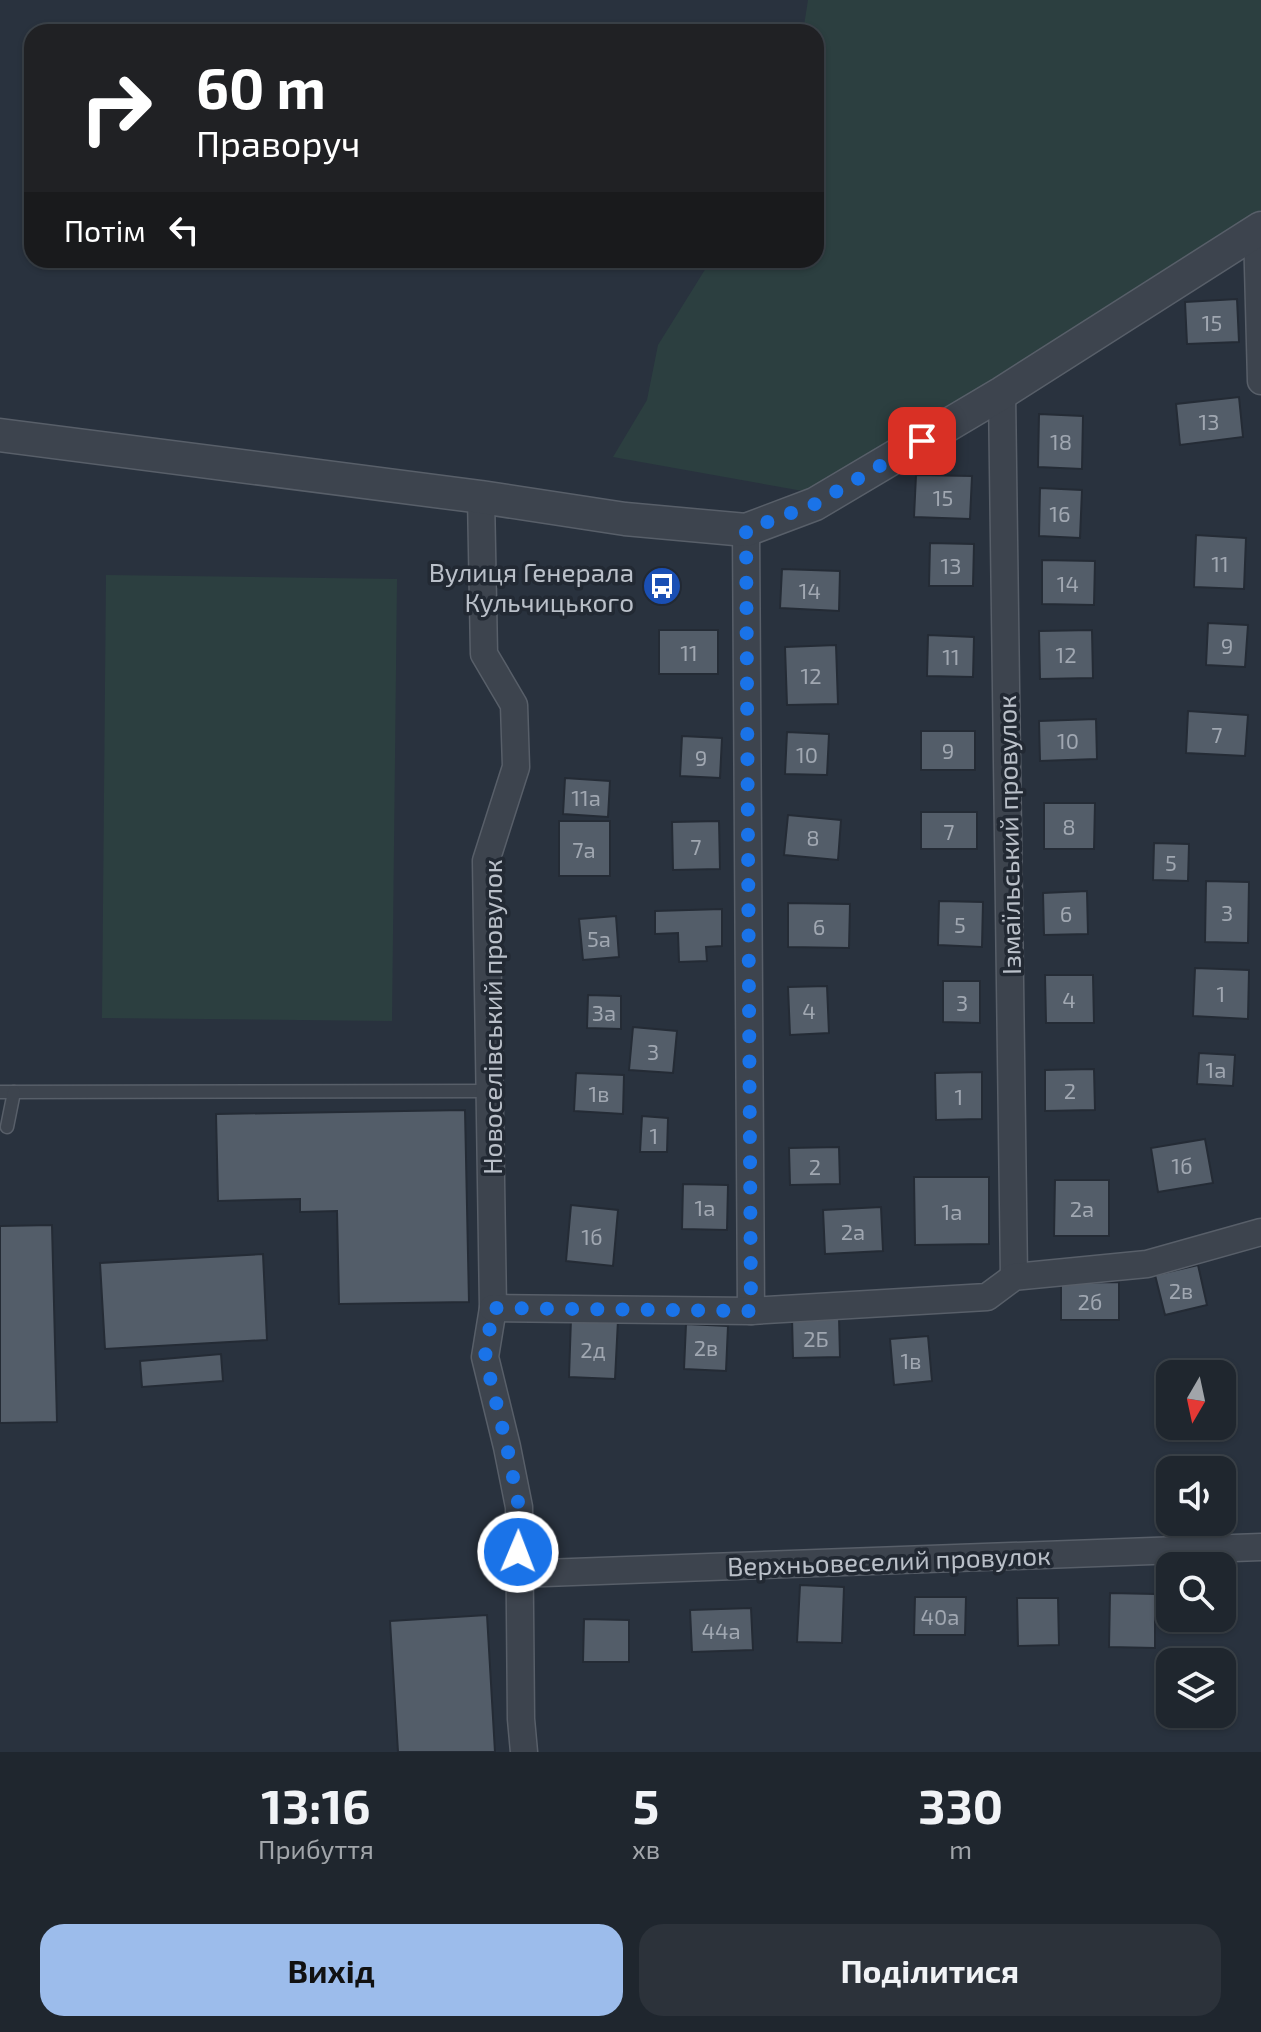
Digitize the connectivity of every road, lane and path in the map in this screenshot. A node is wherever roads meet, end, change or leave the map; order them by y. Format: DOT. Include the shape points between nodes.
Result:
graph roads {
  1 [pos="1259,229"];
  2 [pos="1261,381"];
  3 [pos="1002,393"];
  4 [pos="0,435"];
  5 [pos="481,497"];
  6 [pos="746,530"];
  7 [pos="488,1091"];
  8 [pos="0,1092"];
  9 [pos="14,1092"];
  10 [pos="7,1127"];
  11 [pos="1261,1232"];
  12 [pos="1014,1277"];
  13 [pos="493,1308"];
  14 [pos="751,1311"];
  15 [pos="1261,1547"];
  16 [pos="517,1574"];
  17 [pos="524,1752"];
  1 -- 2 [label="street"];
  1 -- 3 [label="street"];
  3 -- 6 [label="street" via="815,504"];
  3 -- 12 [label="street, Ізмаїльський провулок"];
  4 -- 5 [label="street"];
  5 -- 6 [label="street" via="625,519"];
  5 -- 7 [label="street, Новоселівський провулок" via="484,654 514,705 516,767 486,861"];
  6 -- 14 [label="street"];
  7 -- 9 [label="lane"];
  7 -- 13 [label="street, Новоселівський провулок"];
  8 -- 9 [label="lane"];
  9 -- 10 [label="lane"];
  11 -- 12 [label="street" via="1147,1264"];
  12 -- 14 [label="street" via="987,1297"];
  13 -- 14 [label="street"];
  13 -- 16 [label="street, Новоселівський провулок" via="485,1357 519,1507"];
  15 -- 16 [label="street, Верхньовеселий провулок"];
  16 -- 17 [label="street, Новоселівський провулок"];
}
